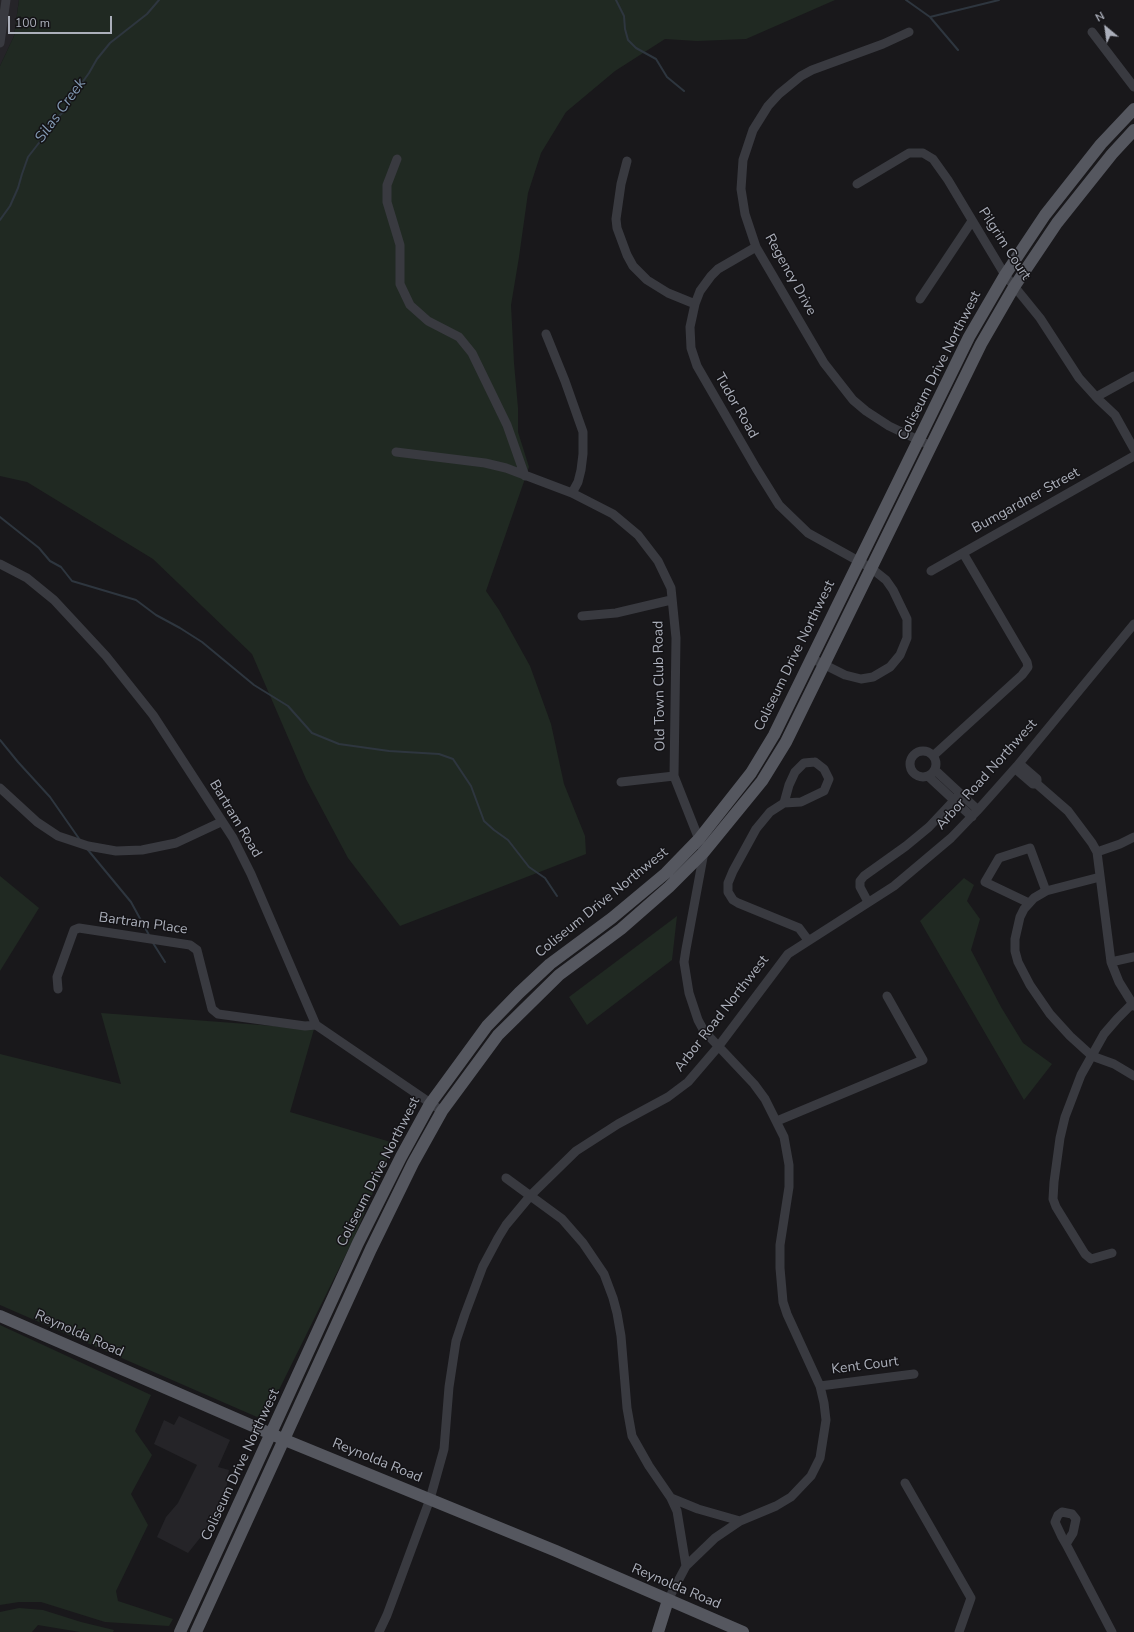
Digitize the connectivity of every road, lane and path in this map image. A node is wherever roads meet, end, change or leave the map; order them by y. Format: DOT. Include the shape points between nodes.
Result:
graph roads {
  1 [pos="6,0"];
  2 [pos="909,32"];
  3 [pos="1092,32"];
  4 [pos="0,43"];
  5 [pos="1134,87"];
  6 [pos="1134,109"];
  7 [pos="1134,130"];
  8 [pos="397,159"];
  9 [pos="628,161"];
  10 [pos="857,184"];
  11 [pos="972,221"];
  12 [pos="756,247"];
  13 [pos="1005,275"];
  14 [pos="1014,287"];
  15 [pos="920,299"];
  16 [pos="695,304"];
  17 [pos="546,334"];
  18 [pos="1134,376"];
  19 [pos="1096,397"];
  20 [pos="919,440"];
  21 [pos="931,446"];
  22 [pos="1134,449"];
  23 [pos="396,452"];
  24 [pos="1134,456"];
  25 [pos="525,476"];
  26 [pos="572,493"];
  27 [pos="963,553"];
  28 [pos="858,562"];
  29 [pos="0,564"];
  30 [pos="871,568"];
  31 [pos="931,571"];
  32 [pos="671,600"];
  33 [pos="582,616"];
  34 [pos="1134,624"];
  35 [pos="811,658"];
  36 [pos="824,665"];
  37 [pos="933,756"];
  38 [pos="1017,766"];
  39 [pos="932,773"];
  40 [pos="674,776"];
  41 [pos="621,782"];
  42 [pos="0,788"];
  43 [pos="957,797"];
  44 [pos="784,803"];
  45 [pos="978,810"];
  46 [pos="972,817"];
  47 [pos="221,822"];
  48 [pos="1134,837"];
  49 [pos="699,839"];
  50 [pos="704,852"];
  51 [pos="1096,852"];
  52 [pos="1100,877"];
  53 [pos="1046,891"];
  54 [pos="868,902"];
  55 [pos="1029,903"];
  56 [pos="808,940"];
  57 [pos="1134,957"];
  58 [pos="1111,962"];
  59 [pos="58,989"];
  60 [pos="887,996"];
  61 [pos="1133,1005"];
  62 [pos="316,1025"];
  63 [pos="718,1047"];
  64 [pos="1092,1056"];
  65 [pos="1134,1076"];
  66 [pos="430,1104"];
  67 [pos="442,1111"];
  68 [pos="777,1121"];
  69 [pos="506,1178"];
  70 [pos="531,1195"];
  71 [pos="1112,1253"];
  72 [pos="0,1316"];
  73 [pos="914,1374"];
  74 [pos="820,1386"];
  75 [pos="272,1434"];
  76 [pos="284,1440"];
  77 [pos="905,1483"];
  78 [pos="671,1498"];
  79 [pos="430,1499"];
  80 [pos="740,1521"];
  81 [pos="1066,1544"];
  82 [pos="686,1566"];
  83 [pos="668,1600"];
  84 [pos="182,1628"];
  85 [pos="199,1631"];
  86 [pos="379,1632"];
  87 [pos="658,1632"];
  88 [pos="743,1632"];
  89 [pos="959,1632"];
  90 [pos="1112,1632"];
  1 -- 4 [label="street"];
  2 -- 12 [label="street, Regency Drive" via="812,70 788,86 768,106 747,145 741,176 742,201"];
  3 -- 5 [label="street"];
  6 -- 13 [label="main road, Coliseum Drive Northwest" via="1101,144 1045,214"];
  7 -- 14 [label="main road, Coliseum Drive Northwest" via="1057,223"];
  8 -- 25 [label="street" via="387,185 387,202 400,245 400,284 410,305 428,321 459,337 472,353 507,425"];
  9 -- 16 [label="street" via="621,184 616,219 627,255 633,266 647,280 668,293"];
  10 -- 11 [label="street, Pilgrim Court" via="909,153 923,153 937,164"];
  11 -- 13 [label="street, Pilgrim Court"];
  11 -- 15 [label="street"];
  12 -- 16 [label="street, Tudor Road" via="711,276 703,285"];
  12 -- 20 [label="street, Regency Drive" via="824,363 852,400 878,419"];
  13 -- 14 [label="street, Pilgrim Court"];
  13 -- 20 [label="main road, Coliseum Drive Northwest" via="968,337"];
  14 -- 19 [label="street, Pilgrim Court" via="1040,318 1079,378"];
  14 -- 21 [label="main road, Coliseum Drive Northwest" via="981,344"];
  16 -- 28 [label="street, Tudor Road" via="690,326 691,348 697,366 775,499 808,533"];
  17 -- 26 [label="street" via="583,432 581,470"];
  18 -- 19 [label="street"];
  19 -- 22 [label="street, Pilgrim Court" via="1115,415"];
  20 -- 21 [label="street, Regency Drive"];
  20 -- 28 [label="main road, Coliseum Drive Northwest"];
  21 -- 30 [label="main road, Coliseum Drive Northwest"];
  23 -- 25 [label="street, Old Town Club Road" via="485,463"];
  24 -- 27 [label="street, Bumgardner Street"];
  25 -- 26 [label="street, Old Town Club Road"];
  26 -- 32 [label="street, Old Town Club Road" via="613,514 638,535 658,561 671,588"];
  27 -- 31 [label="street, Bumgardner Street"];
  27 -- 37 [label="street" via="1028,667"];
  28 -- 30 [label="street, Tudor Road"];
  28 -- 35 [label="main road, Coliseum Drive Northwest"];
  29 -- 47 [label="street, Bartram Road" via="27,578 43,591 106,656 150,710"];
  30 -- 36 [label="main road, Coliseum Drive Northwest"];
  30 -- 36 [label="street, Tudor Road" via="886,580 905,613 908,628 905,647 890,668 867,678 845,675"];
  32 -- 33 [label="street" via="616,613"];
  32 -- 40 [label="street, Old Town Club Road" via="676,638"];
  34 -- 38 [label="street, Arbor Road Northwest"];
  35 -- 36 [label="street, Tudor Road"];
  35 -- 49 [label="main road, Coliseum Drive Northwest" via="774,735 751,772"];
  36 -- 50 [label="main road, Coliseum Drive Northwest" via="786,742 762,780"];
  37 -- 39 [label="street" via="936,762"];
  37 -- 39 [label="street" via="929,752 920,751 910,759 910,768 916,776 924,778"];
  38 -- 45 [label="street, Arbor Road Northwest"];
  38 -- 51 [label="street" via="1022,766 1037,779 1037,784 1068,811"];
  39 -- 43 [label="street"];
  40 -- 41 [label="street"];
  40 -- 49 [label="street, Old Town Club Road"];
  42 -- 47 [label="street" via="37,822 58,836 84,845 116,851 142,850 176,843"];
  43 -- 45 [label="street"];
  43 -- 46 [label="street"];
  43 -- 54 [label="street" via="929,827 864,876 860,881 862,893"];
  44 -- 44 [label="street" via="802,802 824,791 829,778 824,769 815,762 804,763 788,785"];
  44 -- 56 [label="street" via="770,812 756,829 733,871 728,883 728,892 738,903 799,928"];
  45 -- 46 [label="street, Arbor Road Northwest"];
  46 -- 54 [label="street, Arbor Road Northwest" via="924,862 894,886"];
  47 -- 62 [label="street, Bartram Road" via="233,838 251,874"];
  48 -- 51 [label="street"];
  49 -- 50 [label="street, Old Town Club Road"];
  49 -- 66 [label="main road, Coliseum Drive Northwest" via="666,873 612,918 550,964 519,993 487,1026"];
  50 -- 63 [label="street" via="684,962 692,1006 704,1031"];
  50 -- 67 [label="main road, Coliseum Drive Northwest" via="621,929 560,975 529,1004 498,1035"];
  51 -- 52 [label="street"];
  52 -- 53 [label="street"];
  52 -- 58 [label="street"];
  53 -- 55 [label="street"];
  53 -- 55 [label="street" via="1030,848 999,858 984,882"];
  54 -- 56 [label="street, Arbor Road Northwest"];
  55 -- 64 [label="street" via="1020,917 1017,928 1015,950 1018,962 1050,1014"];
  56 -- 63 [label="street, Arbor Road Northwest" via="781,962"];
  57 -- 58 [label="street"];
  58 -- 61 [label="street"];
  59 -- 62 [label="street, Bartram Place" via="57,978 74,930 79,928 190,945 197,950 212,1009 218,1014 305,1026"];
  60 -- 68 [label="street" via="923,1060"];
  61 -- 64 [label="street" via="1104,1034"];
  62 -- 66 [label="street"];
  63 -- 68 [label="street" via="754,1084"];
  63 -- 70 [label="street, Arbor Road Northwest" via="679,1090 581,1148"];
  64 -- 65 [label="street" via="1114,1064"];
  64 -- 71 [label="street" via="1065,1117 1056,1160 1054,1199 1062,1218 1085,1254 1091,1259"];
  66 -- 67 [label="street"];
  66 -- 75 [label="main road, Coliseum Drive Northwest" via="400,1157 358,1243"];
  67 -- 76 [label="main road, Coliseum Drive Northwest" via="371,1249"];
  68 -- 74 [label="street" via="784,1137 789,1165 789,1187 780,1245 783,1302"];
  69 -- 70 [label="street"];
  70 -- 78 [label="street" via="573,1230 596,1261 609,1286 621,1336 632,1436"];
  70 -- 79 [label="street, Arbor Road Northwest" via="498,1238 483,1266 464,1314 456,1341 444,1450"];
  72 -- 75 [label="main road, Reynolda Road"];
  73 -- 74 [label="street, Kent Court"];
  74 -- 80 [label="street" via="826,1420 820,1458 811,1476 791,1497"];
  75 -- 76 [label="main road, Reynolda Road"];
  75 -- 84 [label="main road, Coliseum Drive Northwest"];
  76 -- 79 [label="main road, Reynolda Road"];
  76 -- 85 [label="main road, Coliseum Drive Northwest"];
  77 -- 89 [label="street" via="971,1598"];
  78 -- 80 [label="street"];
  78 -- 82 [label="street" via="680,1521"];
  79 -- 83 [label="main road, Reynolda Road"];
  79 -- 86 [label="street, Arbor Road Northwest"];
  80 -- 82 [label="street" via="715,1538"];
  81 -- 90 [label="street"];
  82 -- 83 [label="street"];
  83 -- 87 [label="main road"];
  83 -- 88 [label="main road, Reynolda Road"];
  84 -- 85 [label="street"];
}
